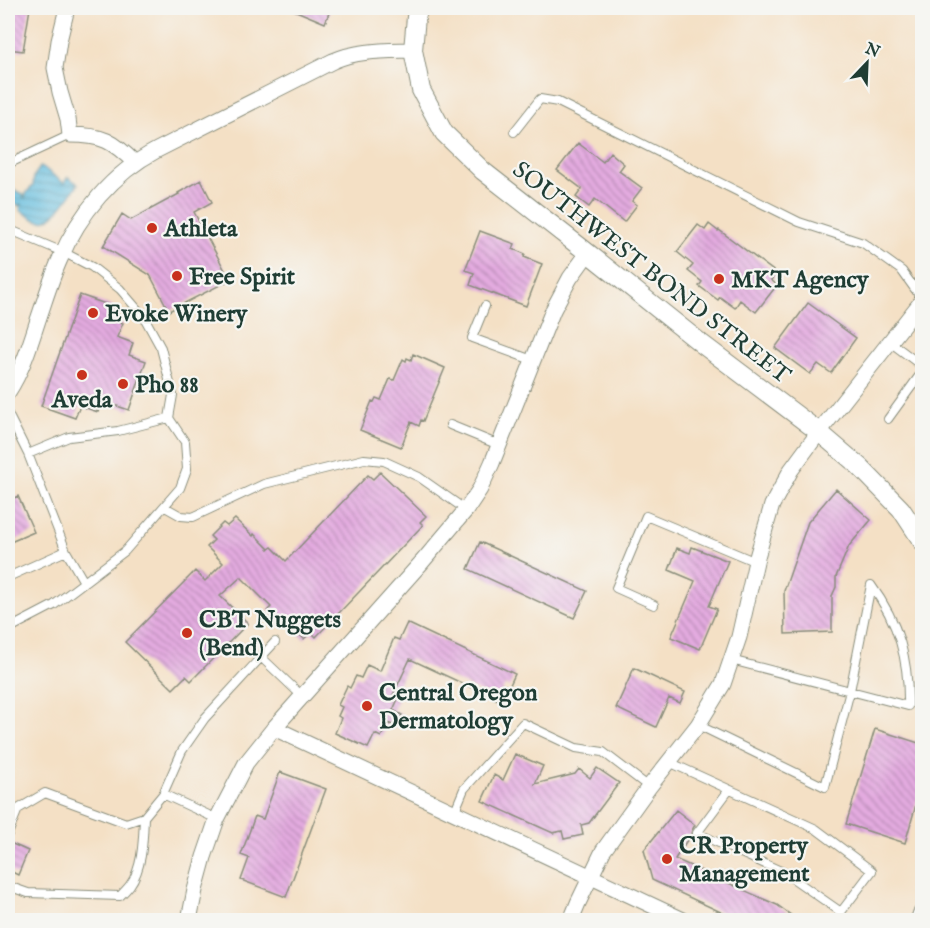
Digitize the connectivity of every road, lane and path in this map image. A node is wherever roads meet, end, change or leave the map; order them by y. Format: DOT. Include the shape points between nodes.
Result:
graph roads {
  1 [pos="67,8"];
  2 [pos="419,8"];
  3 [pos="413,50"];
  4 [pos="514,132"];
  5 [pos="70,135"];
  6 [pos="135,163"];
  7 [pos="8,164"];
  8 [pos="8,229"];
  9 [pos="63,252"];
  10 [pos="588,253"];
  11 [pos="922,300"];
  12 [pos="485,306"];
  13 [pos="890,342"];
  14 [pos="532,360"];
  15 [pos="922,366"];
  16 [pos="922,372"];
  17 [pos="8,392"];
  18 [pos="8,414"];
  19 [pos="169,418"];
  20 [pos="888,419"];
  21 [pos="450,425"];
  22 [pos="819,432"];
  23 [pos="499,445"];
  24 [pos="27,454"];
  25 [pos="165,507"];
  26 [pos="466,510"];
  27 [pos="922,541"];
  28 [pos="66,551"];
  29 [pos="756,562"];
  30 [pos="8,577"];
  31 [pos="84,582"];
  32 [pos="654,605"];
  33 [pos="8,629"];
  34 [pos="275,642"];
  35 [pos="261,657"];
  36 [pos="731,660"];
  37 [pos="850,691"];
  38 [pos="302,696"];
  39 [pos="698,725"];
  40 [pos="274,728"];
  41 [pos="669,762"];
  42 [pos="649,787"];
  43 [pos="729,790"];
  44 [pos="164,794"];
  45 [pos="454,813"];
  46 [pos="144,817"];
  47 [pos="217,819"];
  48 [pos="8,834"];
  49 [pos="590,876"];
  50 [pos="8,886"];
  51 [pos="922,914"];
  52 [pos="189,921"];
  53 [pos="571,921"];
  54 [pos="683,921"];
  55 [pos="920,921"];
  1 -- 5 [label="street" via="55,68"];
  2 -- 3 [label="street, SOUTHWEST BOND STREET"];
  3 -- 6 [label="street" via="360,53 338,59"];
  3 -- 10 [label="street, SOUTHWEST BOND STREET" via="421,90 444,133 483,171"];
  4 -- 11 [label="lane" via="540,99 558,102 799,222 863,243 902,271"];
  5 -- 6 [label="street" via="108,140"];
  5 -- 7 [label="lane"];
  6 -- 9 [label="street" via="99,196"];
  8 -- 9 [label="lane"];
  9 -- 17 [label="street" via="25,358"];
  9 -- 19 [label="lane" via="92,267 120,289 144,317 160,348 173,395"];
  10 -- 14 [label="street" via="557,302"];
  10 -- 22 [label="street, SOUTHWEST BOND STREET"];
  11 -- 13 [label="street"];
  12 -- 14 [label="lane" via="472,338"];
  13 -- 15 [label="lane"];
  13 -- 22 [label="street"];
  14 -- 23 [label="street"];
  16 -- 20 [label="lane"];
  18 -- 24 [label="lane"];
  19 -- 24 [label="lane" via="118,431 69,437"];
  19 -- 25 [label="lane" via="185,442 187,469 180,488"];
  21 -- 23 [label="lane"];
  22 -- 27 [label="street, SOUTHWEST BOND STREET" via="901,508"];
  22 -- 29 [label="street" via="772,505"];
  23 -- 26 [label="street"];
  24 -- 28 [label="lane"];
  25 -- 26 [label="lane" via="180,516 193,517 264,484 364,459 384,461 419,477"];
  25 -- 31 [label="lane" via="125,551"];
  26 -- 38 [label="street"];
  28 -- 30 [label="lane"];
  28 -- 31 [label="lane"];
  29 -- 32 [label="lane" via="646,516 616,588"];
  29 -- 36 [label="street"];
  31 -- 33 [label="lane"];
  34 -- 35 [label="lane"];
  35 -- 38 [label="lane"];
  35 -- 44 [label="lane" via="205,718 182,752"];
  36 -- 37 [label="lane"];
  36 -- 39 [label="street" via="723,684"];
  37 -- 37 [label="lane" via="908,706 908,672 902,644 886,606 871,585"];
  37 -- 39 [label="lane" via="825,786"];
  38 -- 40 [label="street"];
  39 -- 41 [label="street"];
  40 -- 45 [label="street"];
  40 -- 47 [label="street" via="246,763"];
  41 -- 42 [label="street"];
  41 -- 43 [label="lane"];
  42 -- 45 [label="lane" via="603,752 576,748 523,723 464,789"];
  42 -- 49 [label="street"];
  43 -- 43 [label="lane" via="816,829 872,871 841,912 785,873 698,833"];
  44 -- 46 [label="lane"];
  44 -- 47 [label="lane"];
  45 -- 49 [label="street"];
  46 -- 48 [label="lane" via="126,824 45,793 18,809"];
  46 -- 50 [label="lane" via="138,867 120,896 28,893"];
  47 -- 52 [label="street"];
  49 -- 53 [label="street"];
  49 -- 54 [label="street"];
  51 -- 55 [label="street"];
}
